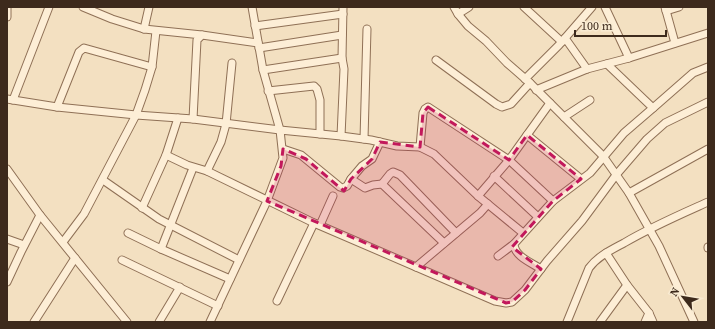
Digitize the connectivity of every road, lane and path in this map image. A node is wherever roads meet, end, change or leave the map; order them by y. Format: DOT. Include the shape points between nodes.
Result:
graph roads {
  1 [pos="8,7"];
  2 [pos="49,7"];
  3 [pos="83,7"];
  4 [pos="149,7"];
  5 [pos="252,7"];
  6 [pos="469,7"];
  7 [pos="524,7"];
  8 [pos="592,7"];
  9 [pos="605,7"];
  10 [pos="679,7"];
  11 [pos="665,9"];
  12 [pos="343,10"];
  13 [pos="456,10"];
  14 [pos="7,17"];
  15 [pos="255,26"];
  16 [pos="144,29"];
  17 [pos="368,29"];
  18 [pos="156,31"];
  19 [pos="708,32"];
  20 [pos="202,35"];
  21 [pos="342,35"];
  22 [pos="563,40"];
  23 [pos="675,43"];
  24 [pos="259,46"];
  25 [pos="342,58"];
  26 [pos="629,58"];
  27 [pos="436,60"];
  28 [pos="232,63"];
  29 [pos="607,64"];
  30 [pos="152,67"];
  31 [pos="708,67"];
  32 [pos="263,70"];
  33 [pos="586,70"];
  34 [pos="528,81"];
  35 [pos="536,90"];
  36 [pos="268,91"];
  37 [pos="10,99"];
  38 [pos="590,100"];
  39 [pos="708,102"];
  40 [pos="550,103"];
  41 [pos="57,107"];
  42 [pos="653,108"];
  43 [pos="136,115"];
  44 [pos="564,117"];
  45 [pos="178,118"];
  46 [pos="193,119"];
  47 [pos="226,124"];
  48 [pos="280,130"];
  49 [pos="320,134"];
  50 [pos="527,135"];
  51 [pos="341,136"];
  52 [pos="364,139"];
  53 [pos="380,142"];
  54 [pos="420,147"];
  55 [pos="283,149"];
  56 [pos="708,149"];
  57 [pos="166,155"];
  58 [pos="603,156"];
  59 [pos="509,160"];
  60 [pos="193,168"];
  61 [pos="7,169"];
  62 [pos="207,171"];
  63 [pos="616,175"];
  64 [pos="494,176"];
  65 [pos="351,179"];
  66 [pos="581,179"];
  67 [pos="103,180"];
  68 [pos="382,184"];
  69 [pos="629,194"];
  70 [pos="333,196"];
  71 [pos="478,196"];
  72 [pos="267,201"];
  73 [pos="553,201"];
  74 [pos="708,202"];
  75 [pos="488,204"];
  76 [pos="142,208"];
  77 [pos="40,215"];
  78 [pos="538,217"];
  79 [pos="317,224"];
  80 [pos="170,225"];
  81 [pos="649,228"];
  82 [pos="128,233"];
  83 [pos="456,233"];
  84 [pos="523,233"];
  85 [pos="7,239"];
  86 [pos="62,242"];
  87 [pos="444,243"];
  88 [pos="514,244"];
  89 [pos="24,245"];
  90 [pos="161,249"];
  91 [pos="606,253"];
  92 [pos="498,256"];
  93 [pos="75,258"];
  94 [pos="122,260"];
  95 [pos="239,260"];
  96 [pos="416,267"];
  97 [pos="541,269"];
  98 [pos="230,279"];
  99 [pos="7,282"];
  100 [pos="627,285"];
  101 [pos="180,287"];
  102 [pos="277,302"];
  103 [pos="218,306"];
  104 [pos="649,312"];
  105 [pos="34,322"];
  106 [pos="127,322"];
  107 [pos="160,322"];
  108 [pos="210,322"];
  109 [pos="567,322"];
  110 [pos="600,322"];
  111 [pos="645,322"];
  112 [pos="653,322"];
  113 [pos="694,322"];
  1 -- 14 [label="street"];
  2 -- 37 [label="street"];
  3 -- 16 [label="street"];
  4 -- 16 [label="street"];
  5 -- 15 [label="street"];
  6 -- 13 [label="street"];
  7 -- 22 [label="street"];
  8 -- 22 [label="street"];
  9 -- 26 [label="street"];
  10 -- 11 [label="street"];
  11 -- 23 [label="street"];
  12 -- 15 [label="street"];
  12 -- 21 [label="street"];
  13 -- 34 [label="street" via="468,26"];
  15 -- 24 [label="street"];
  16 -- 18 [label="street"];
  17 -- 52 [label="street"];
  18 -- 20 [label="street"];
  18 -- 30 [label="street"];
  19 -- 23 [label="street"];
  20 -- 24 [label="street"];
  20 -- 46 [label="street" via="197,40"];
  21 -- 24 [label="street"];
  21 -- 25 [label="street"];
  22 -- 33 [label="street"];
  22 -- 34 [label="street"];
  23 -- 26 [label="street"];
  24 -- 32 [label="street"];
  25 -- 32 [label="street"];
  25 -- 51 [label="street" via="344,69"];
  26 -- 29 [label="street"];
  27 -- 34 [label="street" via="502,107 511,104"];
  28 -- 47 [label="street"];
  29 -- 33 [label="street"];
  29 -- 42 [label="street"];
  30 -- 41 [label="street" via="84,48 79,52"];
  30 -- 43 [label="street"];
  31 -- 42 [label="street" via="693,73"];
  32 -- 36 [label="street"];
  33 -- 35 [label="street"];
  34 -- 35 [label="street"];
  35 -- 40 [label="street"];
  36 -- 48 [label="street"];
  36 -- 49 [label="street" via="314,86 320,100"];
  37 -- 41 [label="street"];
  38 -- 44 [label="street"];
  39 -- 63 [label="street" via="665,123 647,139"];
  40 -- 44 [label="street"];
  40 -- 50 [label="street"];
  41 -- 43 [label="street"];
  42 -- 58 [label="street" via="624,133"];
  43 -- 45 [label="street"];
  43 -- 67 [label="street"];
  44 -- 58 [label="street"];
  45 -- 46 [label="street"];
  45 -- 57 [label="street"];
  46 -- 47 [label="street"];
  47 -- 48 [label="street"];
  47 -- 62 [label="street" via="221,142"];
  48 -- 49 [label="street"];
  48 -- 55 [label="street"];
  49 -- 51 [label="street"];
  50 -- 59 [label="street"];
  50 -- 66 [label="street"];
  51 -- 52 [label="street"];
  52 -- 53 [label="street"];
  53 -- 54 [label="street"];
  53 -- 65 [label="street" via="372,159"];
  54 -- 59 [label="street" via="423,113 428,107"];
  54 -- 71 [label="street" via="434,154"];
  55 -- 65 [label="street" via="301,156 340,187 346,186"];
  55 -- 72 [label="street" via="281,166"];
  56 -- 69 [label="street"];
  57 -- 60 [label="street"];
  57 -- 76 [label="street"];
  58 -- 63 [label="street"];
  58 -- 66 [label="street"];
  59 -- 64 [label="street"];
  59 -- 73 [label="street"];
  60 -- 62 [label="street"];
  60 -- 80 [label="street"];
  61 -- 77 [label="street"];
  62 -- 72 [label="street"];
  63 -- 69 [label="street"];
  63 -- 97 [label="street" via="582,221"];
  64 -- 71 [label="street"];
  64 -- 78 [label="street"];
  65 -- 68 [label="street" via="365,188"];
  66 -- 73 [label="street"];
  67 -- 76 [label="street"];
  67 -- 86 [label="street" via="84,214"];
  68 -- 83 [label="street" via="393,172 400,176"];
  68 -- 87 [label="street"];
  69 -- 81 [label="street"];
  70 -- 79 [label="street"];
  71 -- 75 [label="street"];
  72 -- 79 [label="street"];
  72 -- 95 [label="street"];
  73 -- 78 [label="street"];
  74 -- 81 [label="street"];
  75 -- 83 [label="street"];
  75 -- 84 [label="street"];
  76 -- 80 [label="street"];
  77 -- 86 [label="street"];
  77 -- 89 [label="street"];
  78 -- 84 [label="street"];
  79 -- 96 [label="street"];
  79 -- 102 [label="street"];
  80 -- 90 [label="street"];
  80 -- 95 [label="street"];
  81 -- 91 [label="street"];
  81 -- 113 [label="street"];
  82 -- 90 [label="street"];
  83 -- 87 [label="street"];
  84 -- 88 [label="street"];
  85 -- 89 [label="street"];
  86 -- 93 [label="street"];
  87 -- 96 [label="street"];
  88 -- 92 [label="street"];
  88 -- 97 [label="street" via="517,253"];
  89 -- 99 [label="street"];
  90 -- 98 [label="street"];
  91 -- 100 [label="street"];
  91 -- 109 [label="street" via="589,268"];
  93 -- 105 [label="street"];
  93 -- 106 [label="street"];
  94 -- 101 [label="street"];
  95 -- 98 [label="street"];
  96 -- 97 [label="street" via="506,304 525,290"];
  98 -- 103 [label="street"];
  100 -- 104 [label="street"];
  100 -- 110 [label="street"];
  101 -- 103 [label="street"];
  101 -- 107 [label="street"];
  103 -- 108 [label="street"];
  104 -- 111 [label="street"];
  104 -- 112 [label="street"];
}
